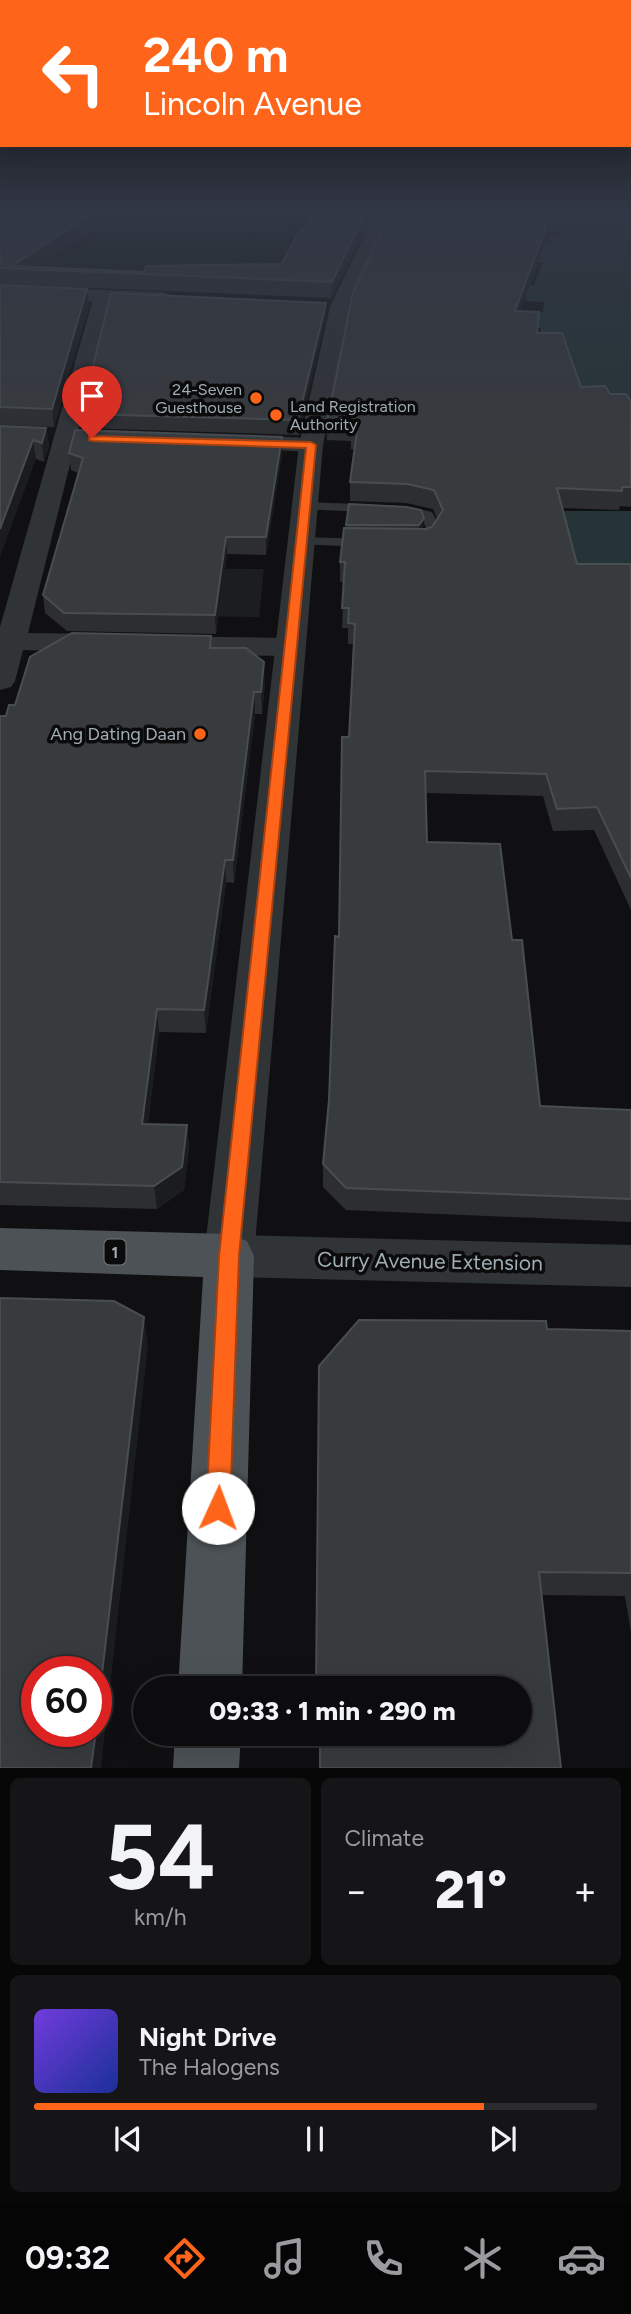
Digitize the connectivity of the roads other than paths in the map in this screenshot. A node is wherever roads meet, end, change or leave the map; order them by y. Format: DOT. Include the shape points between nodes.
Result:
graph roads {
  1 [pos="103,296"];
  2 [pos="117,297"];
  3 [pos="338,297"];
  4 [pos="187,299"];
  5 [pos="52,436"];
  6 [pos="92,438"];
  7 [pos="215,442"];
  8 [pos="311,445"];
  9 [pos="305,506"];
  10 [pos="302,541"];
  11 [pos="381,543"];
  12 [pos="407,544"];
  13 [pos="6,641"];
  14 [pos="291,647"];
  15 [pos="0,681"];
  16 [pos="0,1249"];
  17 [pos="229,1256"];
  18 [pos="631,1266"];
  19 [pos="211,1676"];
  20 [pos="207,1746"];
  21 [pos="206,1768"];
  1 -- 5 [label="street"];
  2 -- 4 [label="street"];
  3 -- 8 [label="street"];
  5 -- 6 [label="street"];
  5 -- 13 [label="street"];
  7 -- 8 [label="street"];
  8 -- 9 [label="street"];
  9 -- 10 [label="street"];
  9 -- 12 [label="lane" via="427,514 431,535 424,542"];
  10 -- 11 [label="lane"];
  10 -- 14 [label="street"];
  13 -- 14 [label="street"];
  13 -- 15 [label="street"];
  14 -- 17 [label="street"];
  16 -- 17 [label="main road, 1"];
  17 -- 18 [label="street, Curry Avenue Extension"];
  17 -- 19 [label="main road"];
  20 -- 21 [label="main road"];
}
